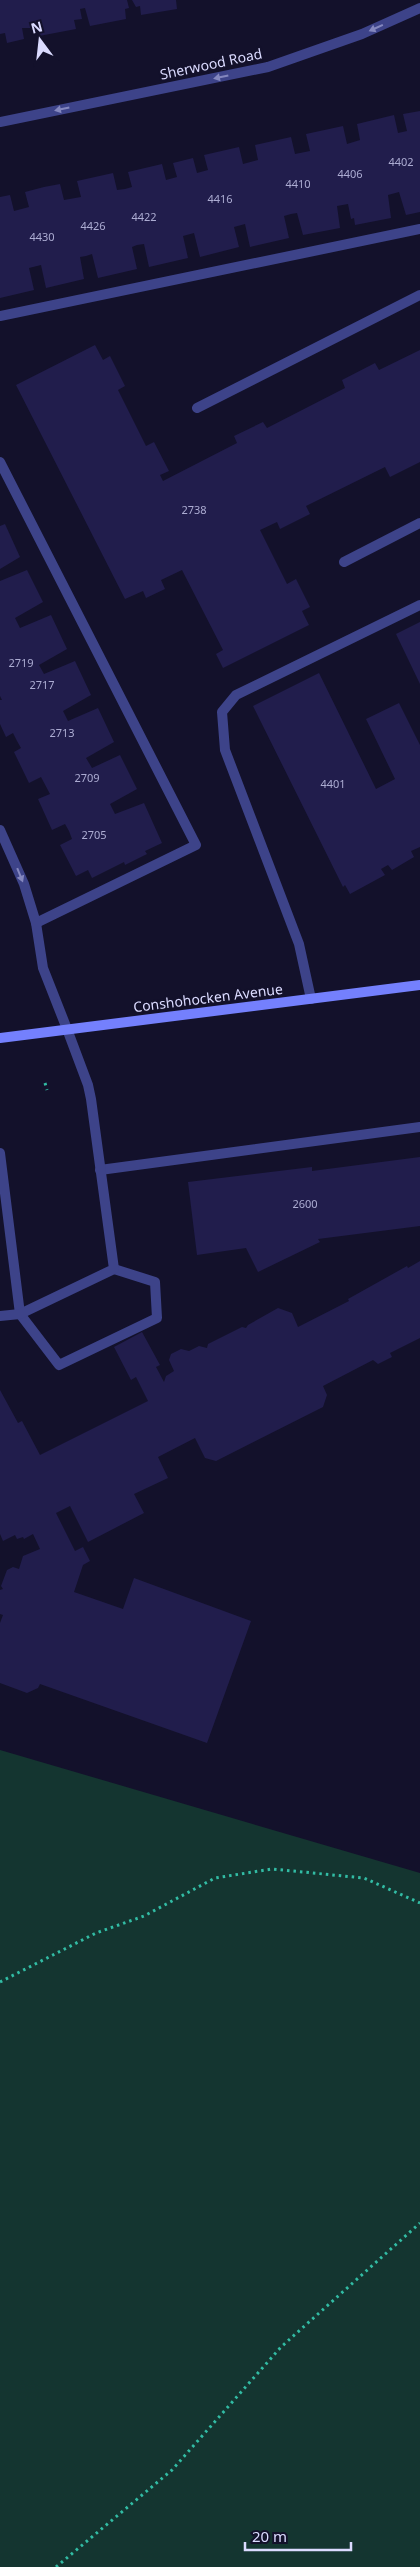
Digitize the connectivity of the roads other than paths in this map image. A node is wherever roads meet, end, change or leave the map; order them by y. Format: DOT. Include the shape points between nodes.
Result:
graph roads {
  1 [pos="420,8"];
  2 [pos="0,122"];
  3 [pos="420,229"];
  4 [pos="420,295"];
  5 [pos="0,316"];
  6 [pos="196,408"];
  7 [pos="0,462"];
  8 [pos="420,523"];
  9 [pos="344,562"];
  10 [pos="420,605"];
  11 [pos="0,830"];
  12 [pos="36,923"];
  13 [pos="420,985"];
  14 [pos="311,999"];
  15 [pos="67,1030"];
  16 [pos="0,1038"];
  17 [pos="420,1127"];
  18 [pos="0,1153"];
  19 [pos="100,1170"];
  20 [pos="114,1269"];
  21 [pos="20,1314"];
  22 [pos="0,1316"];
  1 -- 2 [label="street, Sherwood Road, one-way" via="362,34 268,67"];
  3 -- 5 [label="street"];
  4 -- 6 [label="street"];
  7 -- 12 [label="street" via="196,845"];
  8 -- 9 [label="street"];
  10 -- 14 [label="street" via="236,695 222,712 225,750 299,944"];
  11 -- 12 [label="street, one-way" via="24,884"];
  12 -- 15 [label="street" via="43,968"];
  13 -- 14 [label="main road, Conshohocken Avenue"];
  14 -- 15 [label="main road, Conshohocken Avenue"];
  15 -- 16 [label="main road, Conshohocken Avenue"];
  15 -- 19 [label="street" via="88,1085"];
  17 -- 19 [label="street"];
  18 -- 21 [label="street"];
  19 -- 20 [label="street"];
  20 -- 21 [label="street"];
  20 -- 21 [label="street" via="155,1282 157,1318 59,1365"];
  21 -- 22 [label="street"];
}
